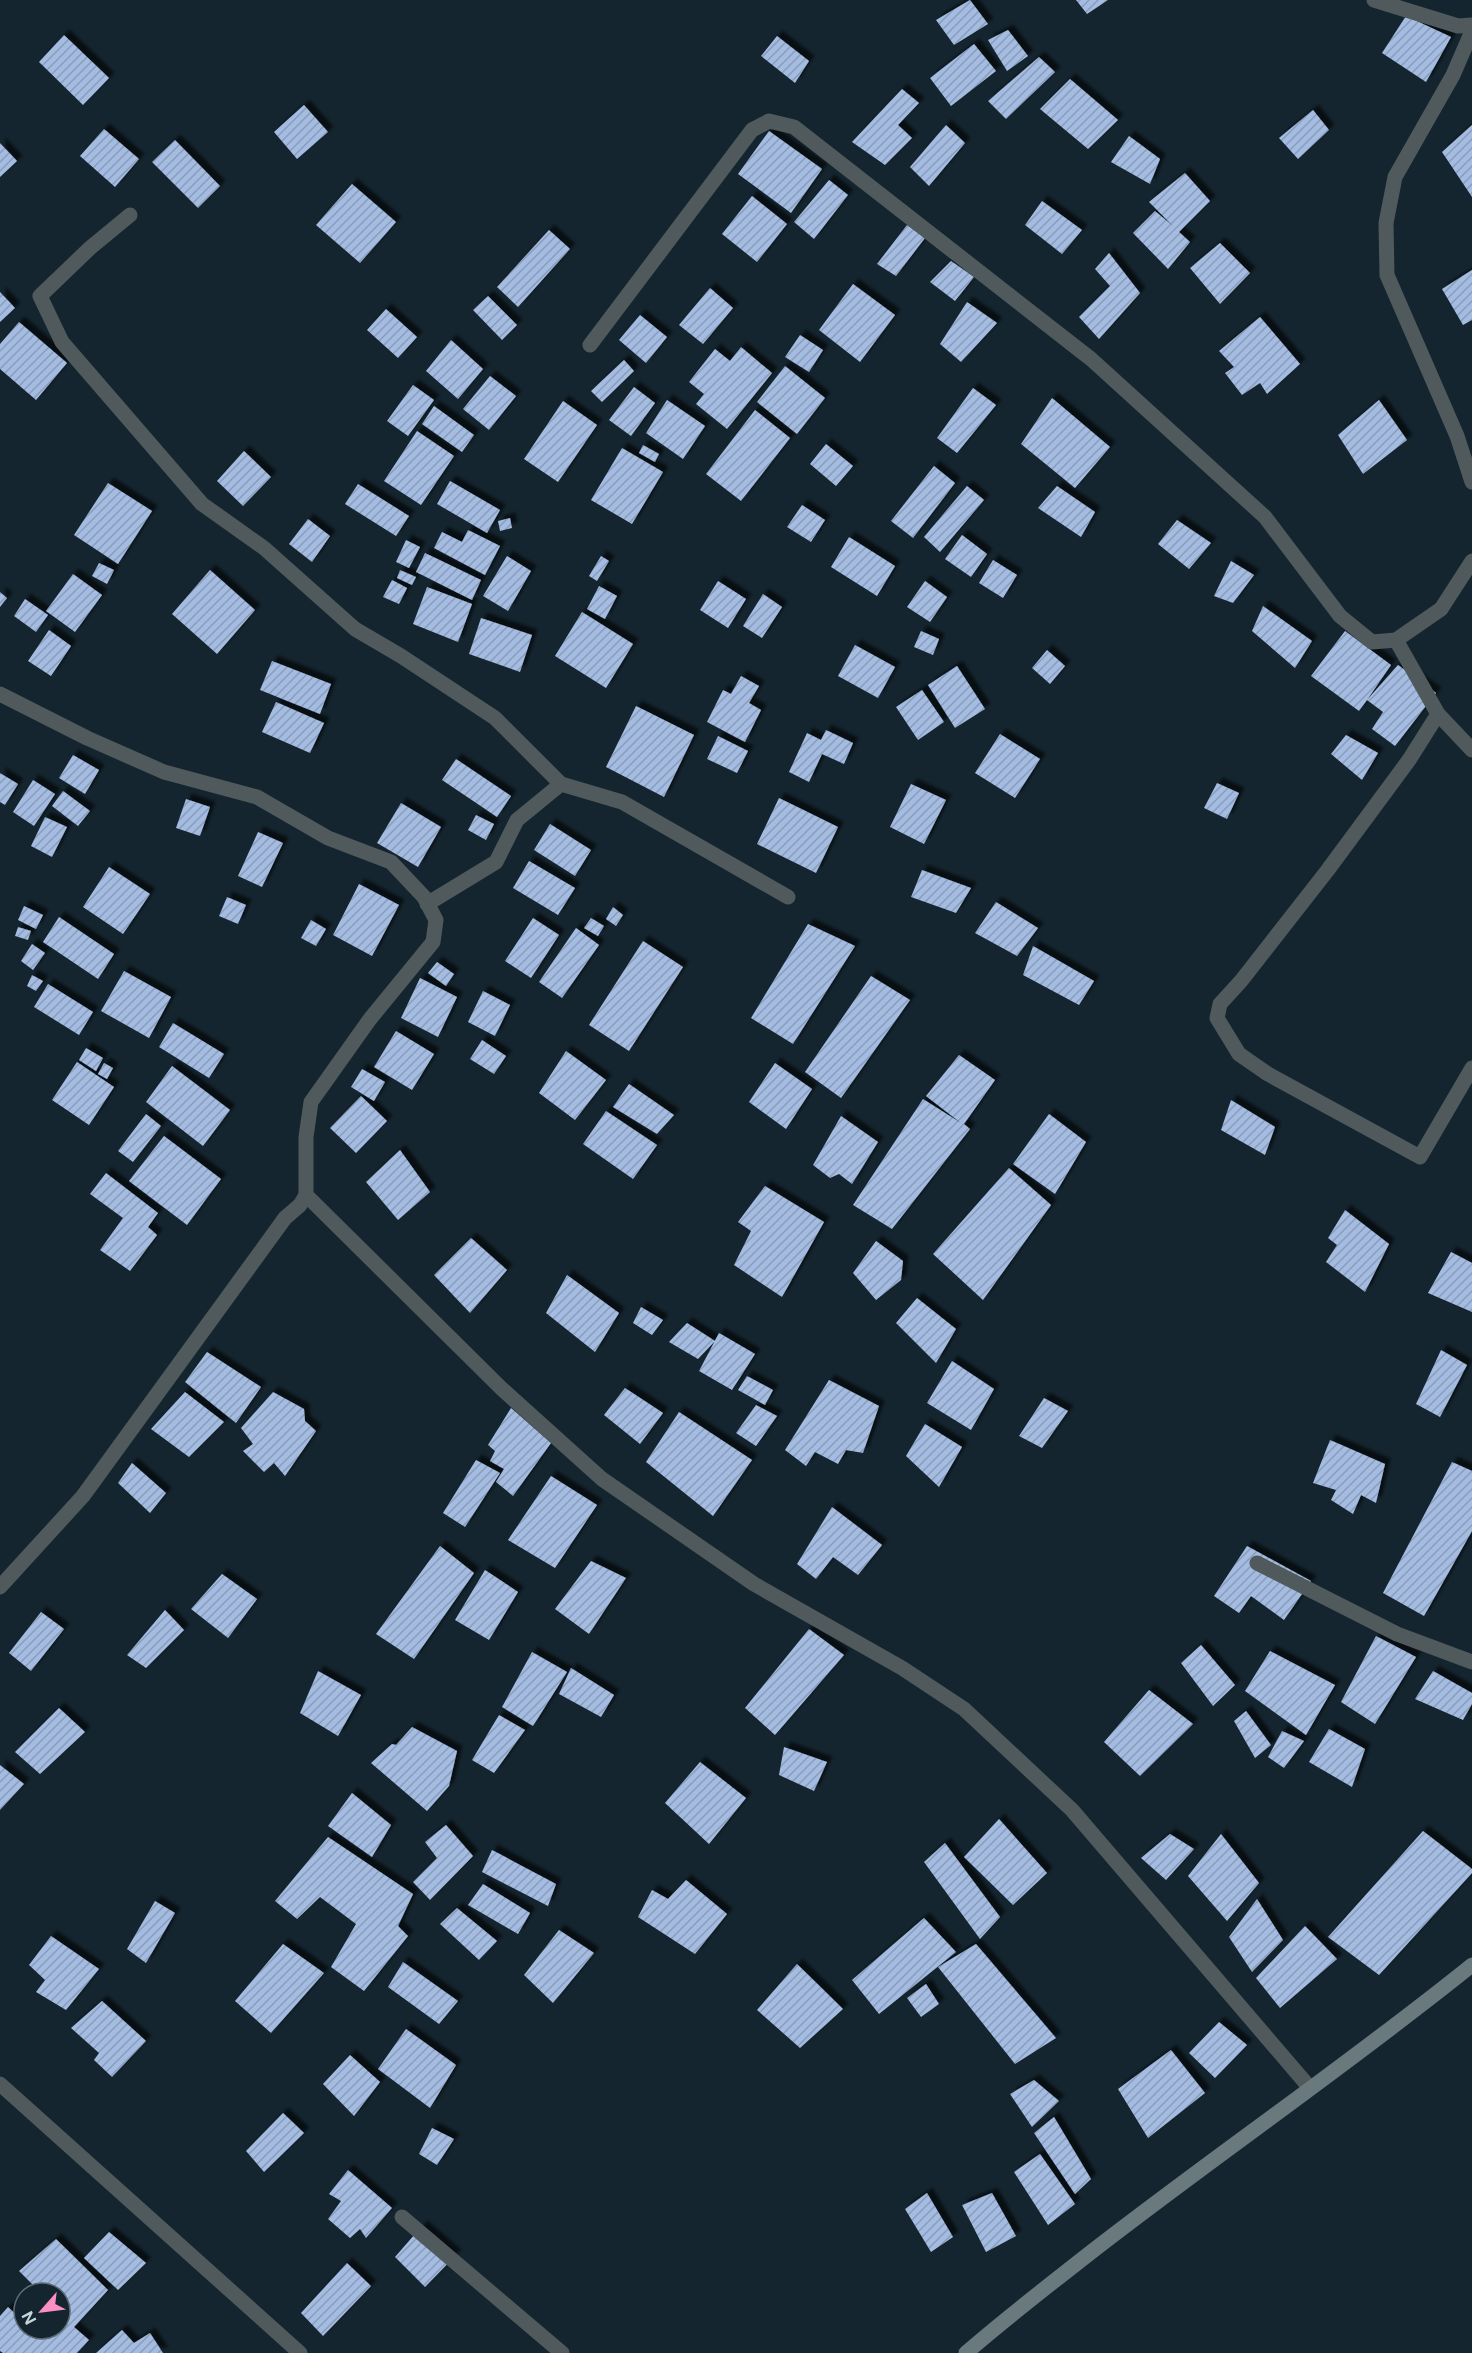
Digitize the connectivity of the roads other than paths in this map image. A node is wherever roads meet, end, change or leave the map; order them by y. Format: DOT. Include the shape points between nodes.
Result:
graph roads {
  1 [pos="1374,0"];
  2 [pos="1472,25"];
  3 [pos="1472,31"];
  4 [pos="130,215"];
  5 [pos="590,345"];
  6 [pos="1472,482"];
  7 [pos="1472,561"];
  8 [pos="1396,640"];
  9 [pos="0,694"];
  10 [pos="1438,714"];
  11 [pos="1472,750"];
  12 [pos="561,784"];
  13 [pos="788,897"];
  14 [pos="427,904"];
  15 [pos="1472,1068"];
  16 [pos="306,1195"];
  17 [pos="1257,1563"];
  18 [pos="0,1587"];
  19 [pos="1472,1662"];
  20 [pos="1472,1965"];
  21 [pos="0,2084"];
  22 [pos="1310,2088"];
  23 [pos="402,2217"];
  24 [pos="300,2353"];
  25 [pos="562,2353"];
  26 [pos="966,2353"];
  1 -- 2 [label="street" via="1458,26"];
  3 -- 6 [label="street" via="1453,75 1395,177 1386,223 1387,275 1457,436"];
  4 -- 12 [label="street" via="39,296 62,342 202,504 264,548 355,629 495,718"];
  5 -- 8 [label="street" via="752,130 769,121 794,127 1091,359 1265,517 1340,616 1372,642"];
  7 -- 8 [label="street" via="1441,609"];
  8 -- 10 [label="street"];
  9 -- 14 [label="street" via="164,772 256,797 328,838 391,862"];
  10 -- 11 [label="street"];
  10 -- 15 [label="street" via="1327,871 1220,1004 1216,1018 1239,1054 1268,1074 1420,1157"];
  12 -- 13 [label="street" via="622,802"];
  12 -- 14 [label="street" via="517,820 496,862"];
  14 -- 16 [label="street" via="436,920 433,942 370,1019 311,1102 306,1137"];
  16 -- 18 [label="street" via="285,1218 83,1496"];
  16 -- 22 [label="street" via="502,1389 602,1479 754,1584 902,1668 964,1709 1072,1810"];
  17 -- 19 [label="street" via="1397,1634"];
  20 -- 22 [label="street"];
  21 -- 24 [label="street"];
  22 -- 26 [label="street" via="1120,2230"];
  23 -- 25 [label="street"];
}
